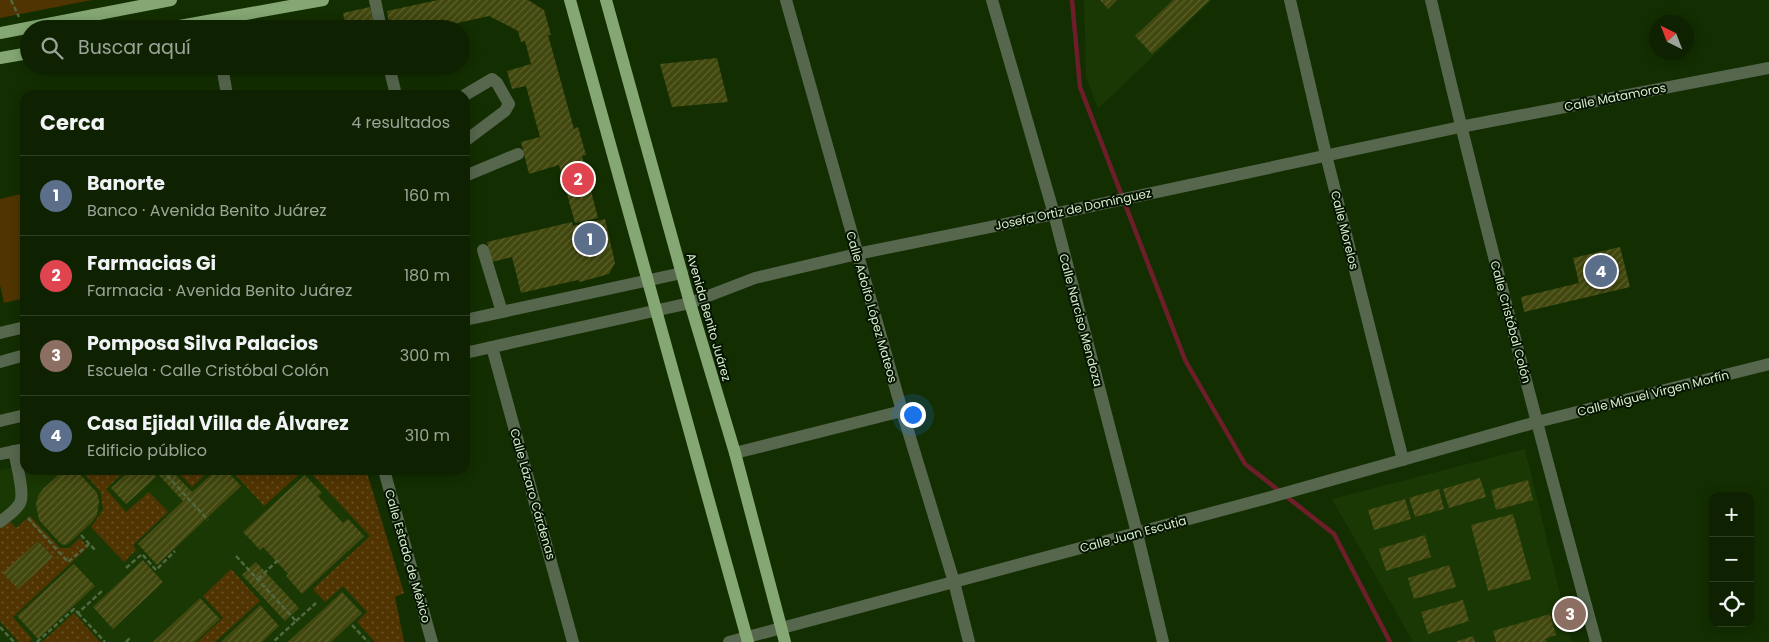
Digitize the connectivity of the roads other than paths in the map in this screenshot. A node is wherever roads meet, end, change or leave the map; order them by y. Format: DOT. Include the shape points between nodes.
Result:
graph roads {
  1 [pos="171,0"];
  2 [pos="322,0"];
  3 [pos="375,0"];
  4 [pos="560,0"];
  5 [pos="570,0"];
  6 [pos="606,0"];
  7 [pos="612,0"];
  8 [pos="786,0"];
  9 [pos="992,0"];
  10 [pos="1290,0"];
  11 [pos="1431,0"];
  12 [pos="611,14"];
  13 [pos="94,15"];
  14 [pos="574,15"];
  15 [pos="68,20"];
  16 [pos="95,20"];
  17 [pos="235,20"];
  18 [pos="379,20"];
  19 [pos="20,29"];
  20 [pos="0,33"];
  21 [pos="20,55"];
  22 [pos="0,58"];
  23 [pos="1769,68"];
  24 [pos="224,75"];
  25 [pos="391,75"];
  26 [pos="226,90"];
  27 [pos="395,90"];
  28 [pos="470,92"];
  29 [pos="1460,127"];
  30 [pos="470,137"];
  31 [pos="518,154"];
  32 [pos="1326,155"];
  33 [pos="470,174"];
  34 [pos="1054,214"];
  35 [pos="483,250"];
  36 [pos="857,254"];
  37 [pos="682,273"];
  38 [pos="648,280"];
  39 [pos="690,303"];
  40 [pos="656,311"];
  41 [pos="502,312"];
  42 [pos="470,319"];
  43 [pos="20,328"];
  44 [pos="0,333"];
  45 [pos="492,347"];
  46 [pos="470,352"];
  47 [pos="20,356"];
  48 [pos="0,362"];
  49 [pos="1769,364"];
  50 [pos="902,411"];
  51 [pos="20,417"];
  52 [pos="0,421"];
  53 [pos="1537,422"];
  54 [pos="20,450"];
  55 [pos="734,453"];
  56 [pos="0,454"];
  57 [pos="1403,460"];
  58 [pos="21,475"];
  59 [pos="385,475"];
  60 [pos="0,522"];
  61 [pos="1137,533"];
  62 [pos="954,582"];
  63 [pos="781,628"];
  64 [pos="748,640"];
  65 [pos="432,642"];
  66 [pos="574,642"];
  67 [pos="729,642"];
  68 [pos="785,642"];
  69 [pos="969,642"];
  70 [pos="1163,642"];
  71 [pos="1596,642"];
  1 -- 13 [label="main road"];
  2 -- 17 [label="main road"];
  3 -- 18 [label="street"];
  4 -- 14 [label="main road"];
  5 -- 14 [label="main road"];
  6 -- 12 [label="main road, Avenida Benito Juárez"];
  7 -- 12 [label="main road"];
  8 -- 36 [label="street, Calle Adolfo López Mateos"];
  9 -- 34 [label="street, Calle Narciso Mendoza"];
  10 -- 32 [label="street, Calle Morelos"];
  11 -- 29 [label="street, Calle Cristóbal Colón"];
  12 -- 37 [label="main road, Avenida Benito Juárez"];
  13 -- 15 [label="main road"];
  13 -- 16 [label="main road"];
  14 -- 38 [label="main road"];
  19 -- 20 [label="main road"];
  21 -- 22 [label="main road"];
  23 -- 29 [label="street, Calle Matamoros"];
  24 -- 26 [label="street"];
  25 -- 27 [label="street"];
  28 -- 30 [label="street" via="492,79 509,104"];
  29 -- 32 [label="street, Josefa Ortiz de Domínguez"];
  29 -- 53 [label="street, Calle Cristóbal Colón"];
  31 -- 33 [label="street"];
  32 -- 34 [label="street, Josefa Ortiz de Domínguez"];
  32 -- 57 [label="street, Calle Morelos"];
  34 -- 36 [label="street, Josefa Ortiz de Domínguez"];
  34 -- 61 [label="street, Calle Narciso Mendoza"];
  35 -- 41 [label="street"];
  36 -- 39 [label="street, Josefa Ortiz de Domínguez" via="754,278"];
  36 -- 50 [label="street, Calle Adolfo López Mateos"];
  37 -- 38 [label="street"];
  37 -- 39 [label="main road, Avenida Benito Juárez"];
  38 -- 40 [label="main road"];
  38 -- 41 [label="street"];
  39 -- 40 [label="street, Josefa Ortiz de Domínguez"];
  39 -- 55 [label="main road, Avenida Benito Juárez"];
  40 -- 45 [label="street, Josefa Ortiz de Domínguez"];
  40 -- 64 [label="main road"];
  41 -- 42 [label="street"];
  43 -- 44 [label="street"];
  45 -- 46 [label="street, Josefa Ortiz de Domínguez"];
  45 -- 66 [label="street, Calle Lázaro Cárdenas"];
  47 -- 48 [label="street"];
  49 -- 53 [label="street, Calle Miguel Virgen Morfín"];
  50 -- 55 [label="street"];
  50 -- 62 [label="street, Calle Adolfo López Mateos"];
  51 -- 52 [label="street"];
  53 -- 57 [label="street, Calle Juan Escutia"];
  53 -- 71 [label="street, Calle Cristóbal Colón"];
  54 -- 56 [label="street"];
  55 -- 63 [label="main road, Avenida Benito Juárez"];
  57 -- 61 [label="street, Calle Juan Escutia"];
  58 -- 60 [label="street" via="22,501"];
  59 -- 65 [label="street, Calle Estado de México"];
  61 -- 62 [label="street, Calle Juan Escutia"];
  61 -- 70 [label="street, Calle Narciso Mendoza"];
  62 -- 63 [label="street, Calle Juan Escutia"];
  62 -- 69 [label="street, Calle Adolfo López Mateos"];
  63 -- 64 [label="street, Calle Juan Escutia"];
  63 -- 68 [label="main road, Avenida Benito Juárez"];
  64 -- 67 [label="street, Calle Juan Escutia"];
}
